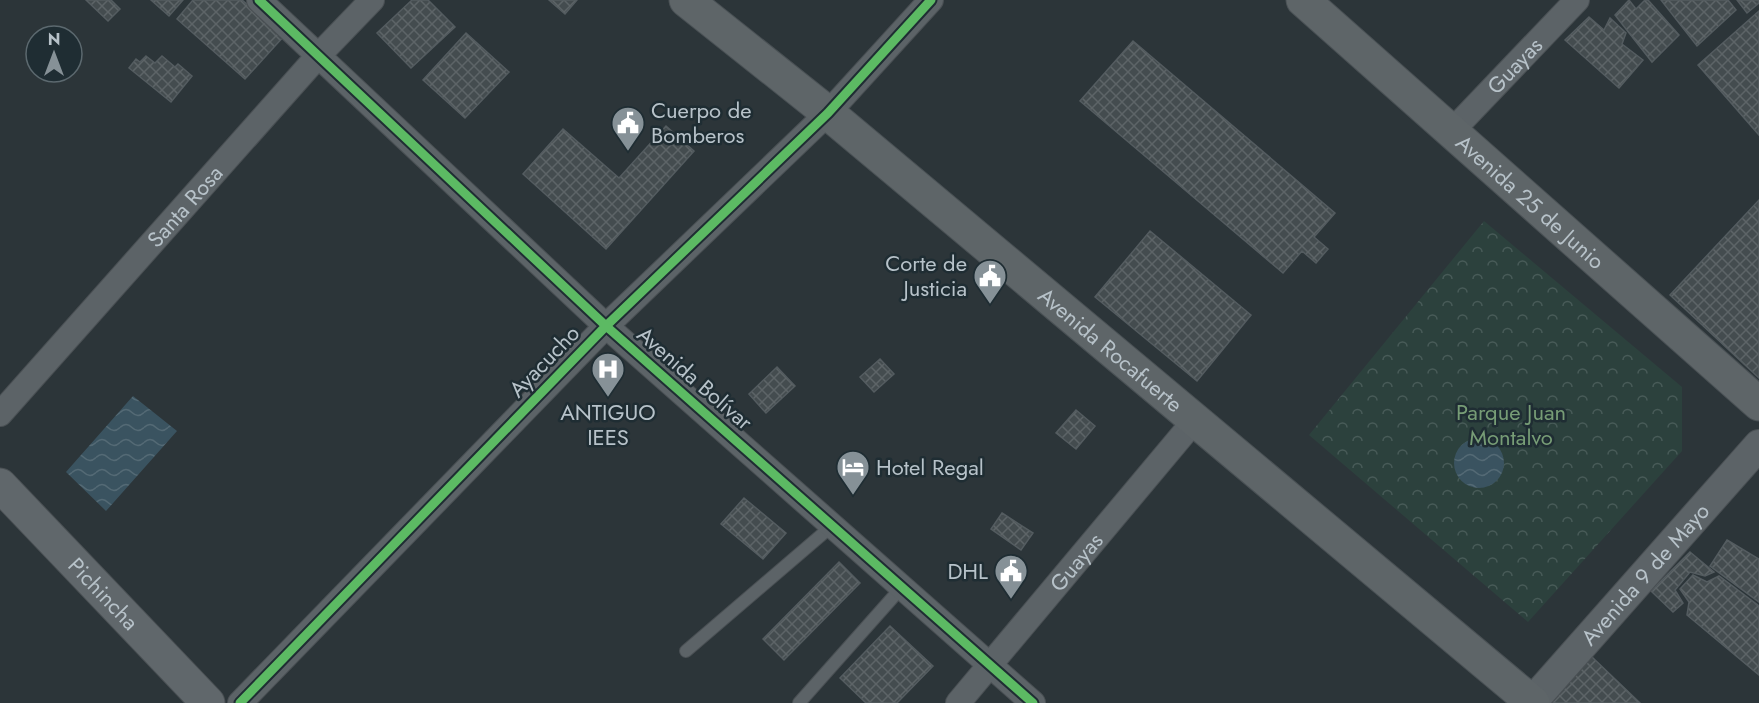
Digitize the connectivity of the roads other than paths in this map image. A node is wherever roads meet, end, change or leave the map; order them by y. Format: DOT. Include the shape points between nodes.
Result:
graph roads {
  1 [pos="259,0"];
  2 [pos="372,0"];
  3 [pos="686,0"];
  4 [pos="931,0"];
  5 [pos="1303,0"];
  6 [pos="1577,0"];
  7 [pos="318,56"];
  8 [pos="828,113"];
  9 [pos="1451,132"];
  10 [pos="606,326"];
  11 [pos="1759,404"];
  12 [pos="0,414"];
  13 [pos="1195,420"];
  14 [pos="1759,445"];
  15 [pos="0,485"];
  16 [pos="833,525"];
  17 [pos="902,586"];
  18 [pos="686,651"];
  19 [pos="991,665"];
  20 [pos="208,703"];
  21 [pos="240,703"];
  22 [pos="799,703"];
  23 [pos="958,703"];
  24 [pos="1033,703"];
  25 [pos="1532,703"];
  1 -- 7 [label="street, Avenida Bolívar"];
  2 -- 7 [label="street, Santa Rosa"];
  3 -- 8 [label="main road, Avenida Rocafuerte"];
  4 -- 8 [label="street, Ayacucho"];
  5 -- 9 [label="main road, Avenida 25 de Junio"];
  6 -- 9 [label="street, Guayas"];
  7 -- 10 [label="street, Avenida Bolívar"];
  7 -- 12 [label="street, Santa Rosa"];
  8 -- 10 [label="street, Ayacucho"];
  8 -- 13 [label="main road, Avenida Rocafuerte"];
  9 -- 11 [label="main road, Avenida 25 de Junio"];
  10 -- 16 [label="street, Avenida Bolívar"];
  10 -- 21 [label="street, Ayacucho"];
  13 -- 19 [label="street, Guayas"];
  13 -- 25 [label="main road, Avenida Rocafuerte"];
  14 -- 25 [label="street, Avenida 9 de Mayo"];
  15 -- 20 [label="main road, Pichincha"];
  16 -- 17 [label="street, Avenida Bolívar"];
  16 -- 18 [label="lane"];
  17 -- 19 [label="street, Avenida Bolívar"];
  17 -- 22 [label="lane"];
  19 -- 23 [label="street, Guayas"];
  19 -- 24 [label="street, Avenida Bolívar"];
}
